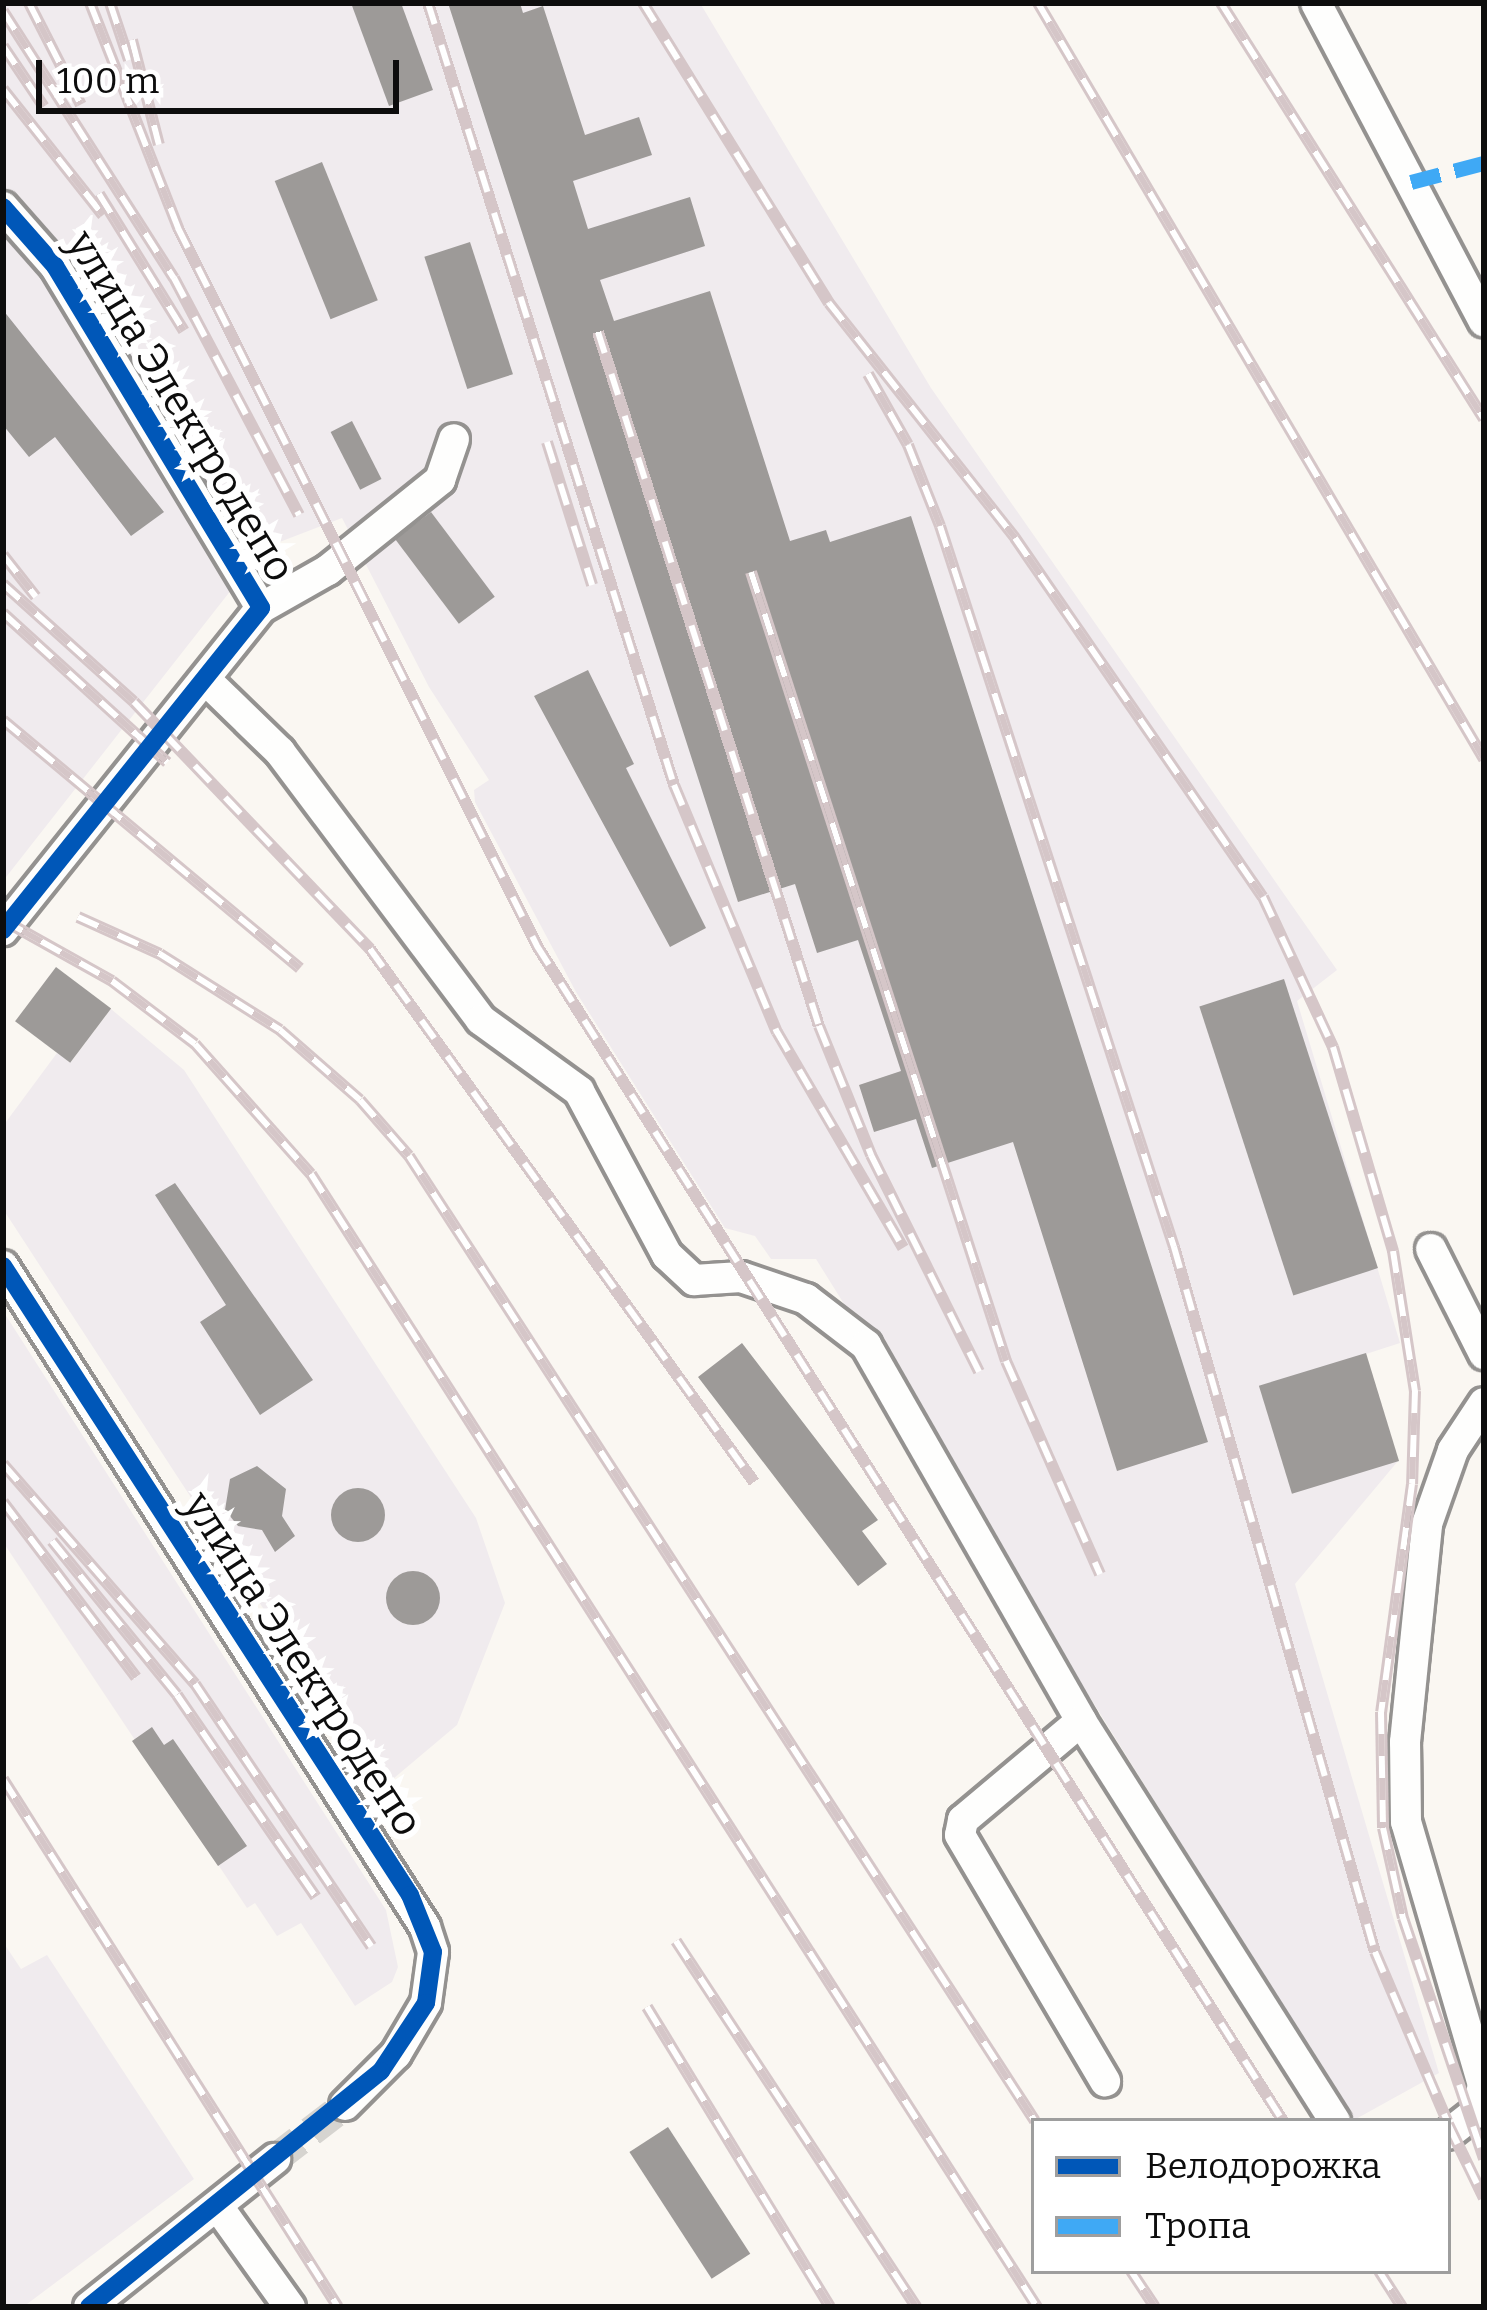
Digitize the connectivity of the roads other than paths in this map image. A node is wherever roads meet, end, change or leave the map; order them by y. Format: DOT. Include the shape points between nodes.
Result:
graph roads {
  1 [pos="1316,3"];
  2 [pos="3,207"];
  3 [pos="1484,321"];
  4 [pos="454,439"];
  5 [pos="261,608"];
  6 [pos="207,681"];
  7 [pos="3,930"];
  8 [pos="1431,1250"];
  9 [pos="3,1266"];
  10 [pos="1484,1354"];
  11 [pos="1484,1403"];
  12 [pos="1081,1720"];
  13 [pos="1105,2081"];
  14 [pos="345,2105"];
  15 [pos="1333,2118"];
  16 [pos="1451,2132"];
  17 [pos="275,2159"];
  18 [pos="219,2208"];
  19 [pos="88,2307"];
  20 [pos="290,2307"];
  1 -- 3 [label="street"];
  2 -- 5 [label="street, улица Электродепо" via="64,280"];
  4 -- 5 [label="street" via="440,480 328,571"];
  5 -- 6 [label="street, улица Электродепо"];
  6 -- 7 [label="street, улица Электродепо"];
  6 -- 12 [label="street" via="280,752 481,1020 579,1091 668,1255 694,1280 741,1277 806,1300 866,1345"];
  8 -- 10 [label="street"];
  9 -- 14 [label="street, улица Электродепо" via="425,1927 433,1952 426,2003 396,2054"];
  11 -- 16 [label="street" via="1453,1450 1427,1524 1405,1742 1406,1822 1483,2085 1477,2111"];
  12 -- 13 [label="street" via="963,1820 960,1835"];
  12 -- 15 [label="street"];
  17 -- 18 [label="street"];
  18 -- 19 [label="street"];
  18 -- 20 [label="street"];
}
